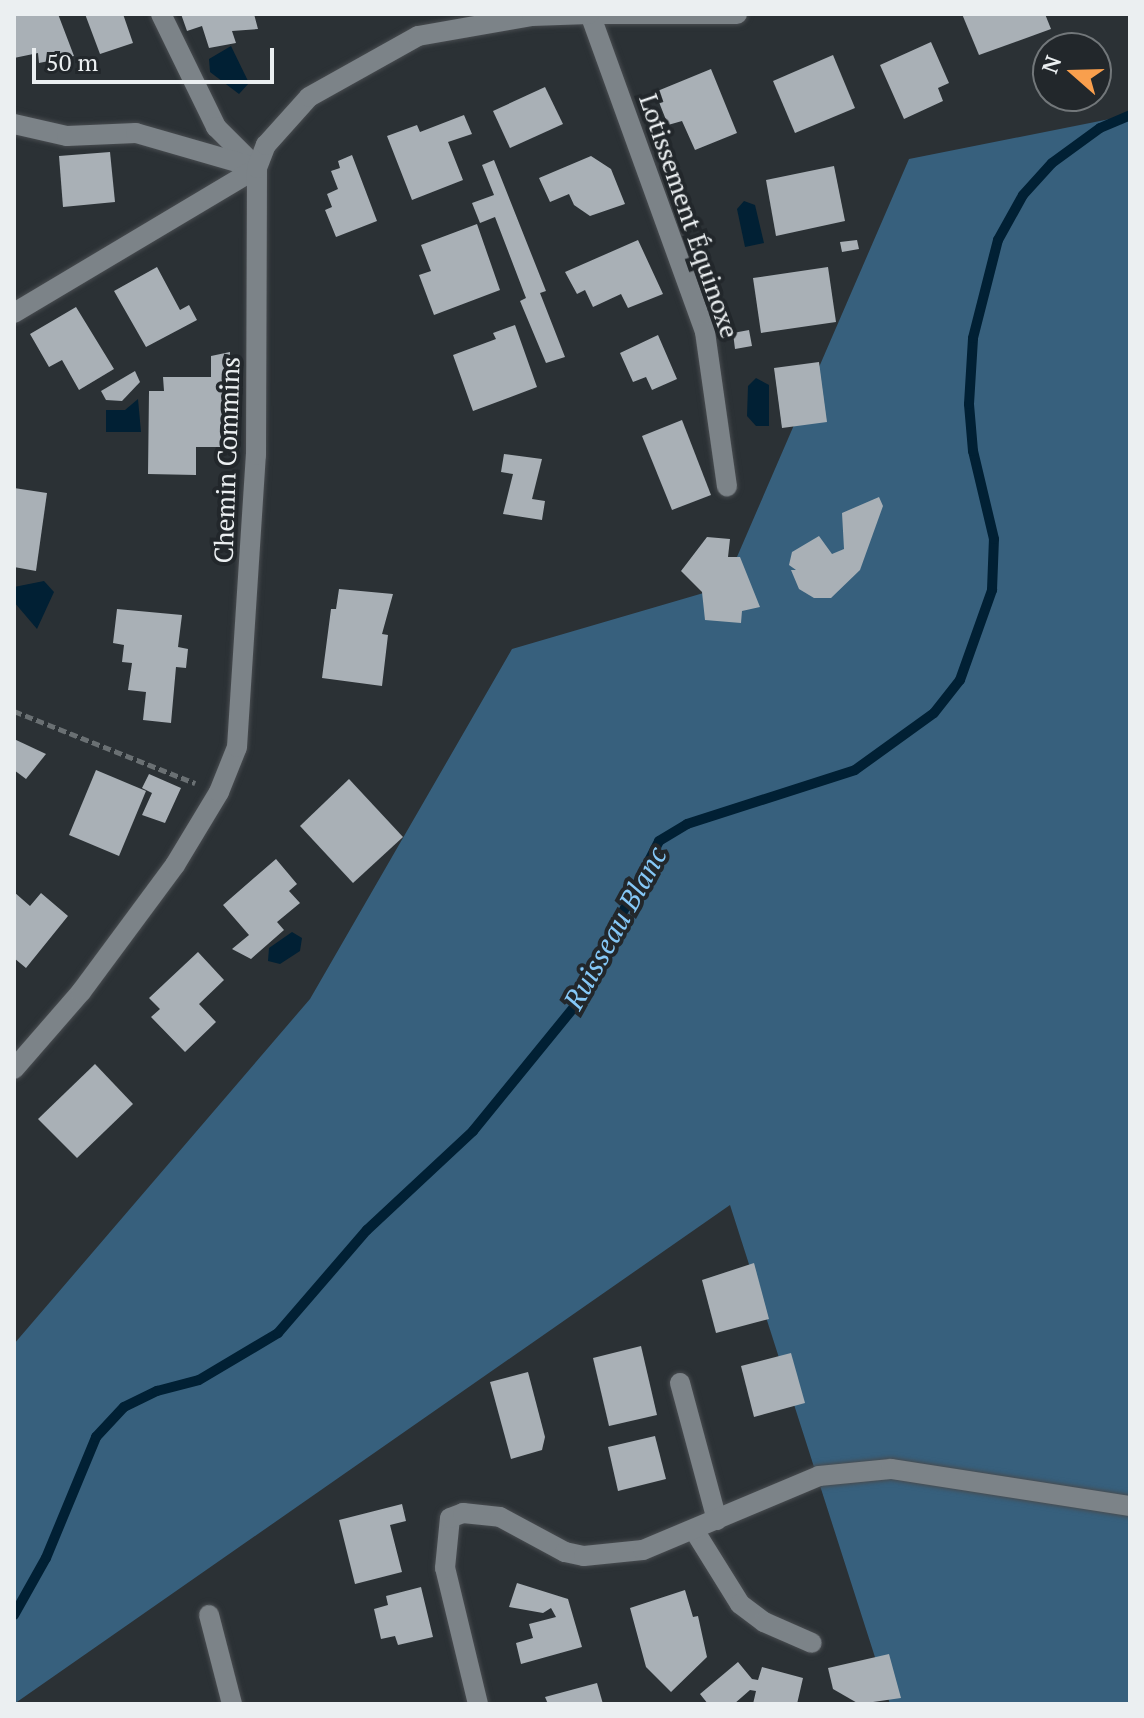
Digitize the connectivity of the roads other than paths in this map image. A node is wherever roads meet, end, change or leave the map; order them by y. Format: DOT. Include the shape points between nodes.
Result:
graph roads {
  1 [pos="161,14"];
  2 [pos="590,14"];
  3 [pos="737,14"];
  4 [pos="14,124"];
  5 [pos="257,168"];
  6 [pos="14,313"];
  7 [pos="727,486"];
  8 [pos="14,1069"];
  9 [pos="680,1383"];
  10 [pos="1130,1506"];
  11 [pos="717,1520"];
  12 [pos="694,1530"];
  13 [pos="209,1615"];
  14 [pos="812,1643"];
  15 [pos="232,1704"];
  16 [pos="478,1704"];
  1 -- 5 [label="street" via="216,127"];
  2 -- 3 [label="street, Chemin Commins"];
  2 -- 5 [label="street, Chemin Commins" via="532,16 418,36 309,97 283,120"];
  2 -- 7 [label="street, Lotissement Équinoxe" via="705,332"];
  4 -- 5 [label="street" via="67,136 136,133"];
  5 -- 6 [label="street"];
  5 -- 8 [label="street, Chemin Commins" via="256,455 237,747 219,792 175,865 81,992"];
  9 -- 11 [label="street"];
  10 -- 11 [label="street" via="891,1469 819,1476"];
  11 -- 12 [label="street"];
  12 -- 14 [label="street" via="740,1604 764,1622"];
  12 -- 16 [label="street" via="643,1550 584,1556 565,1552 500,1517 463,1513 450,1518 445,1568"];
  13 -- 15 [label="street"];
}
